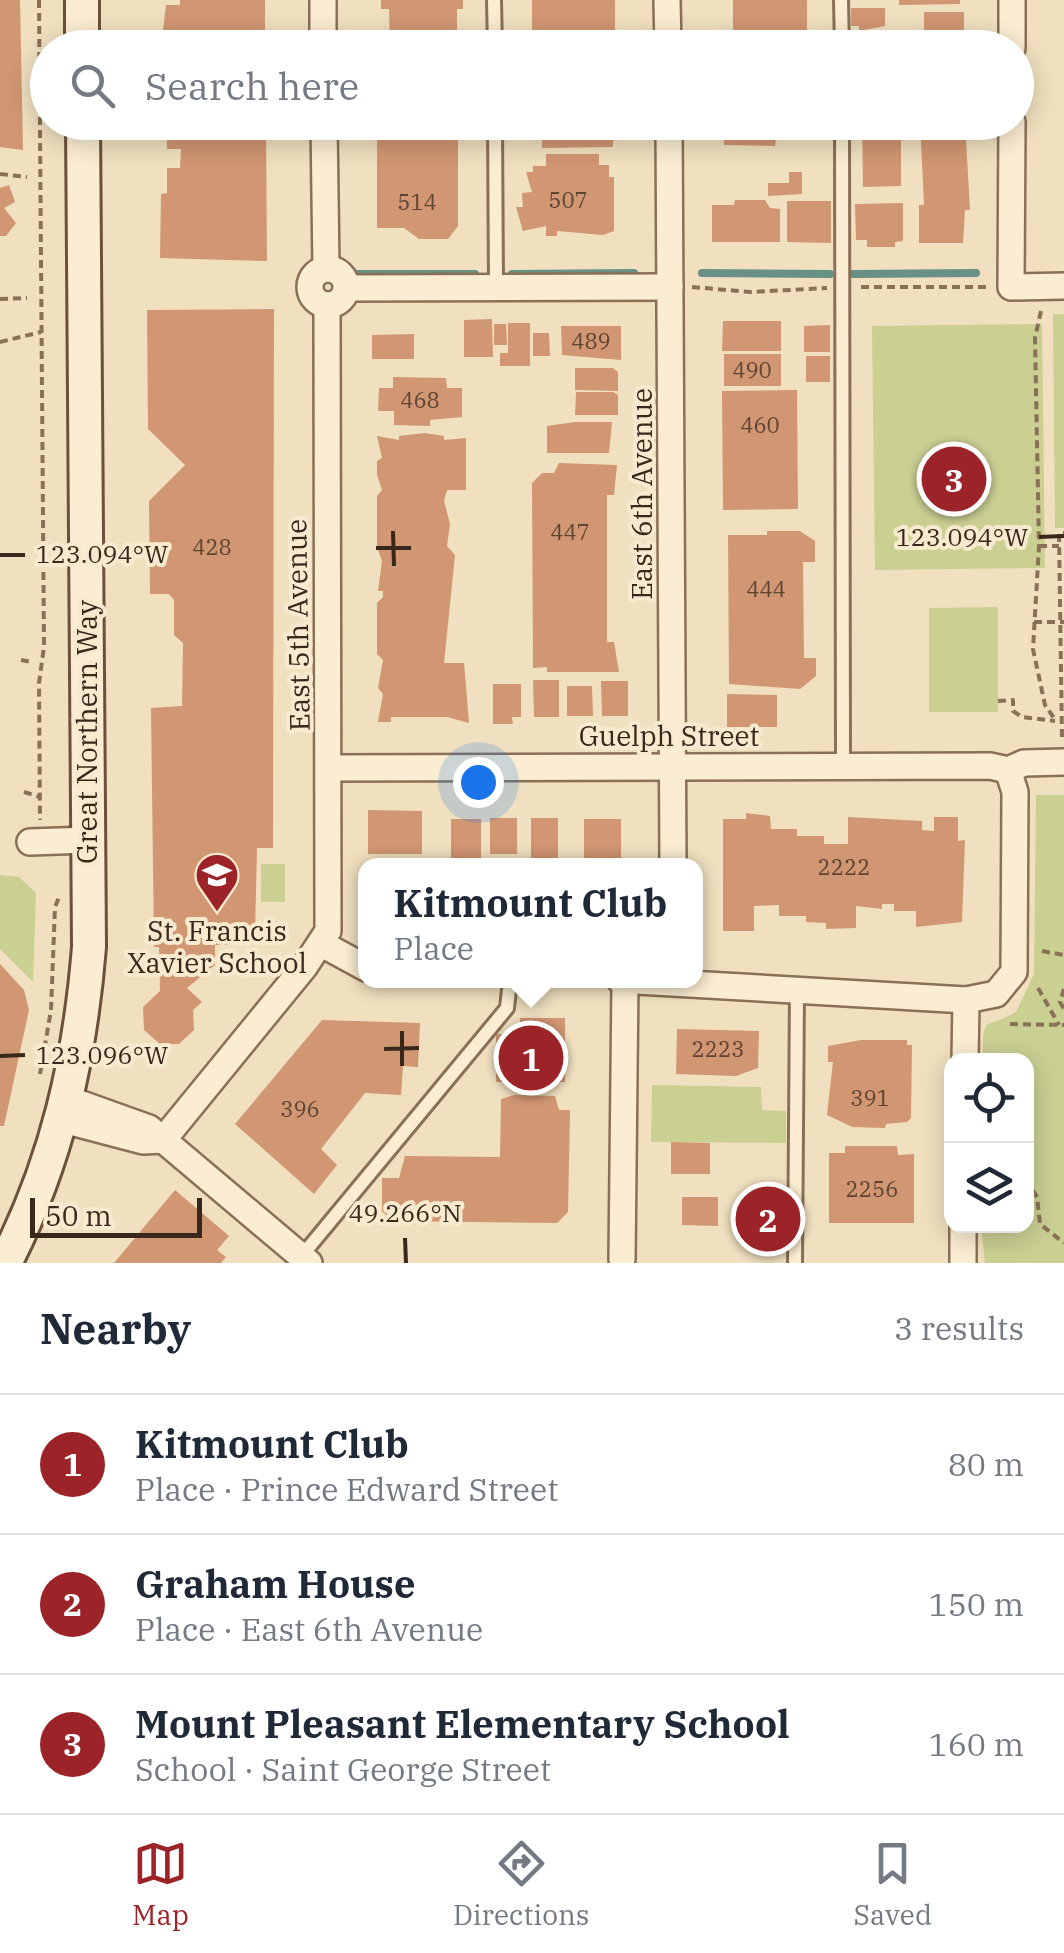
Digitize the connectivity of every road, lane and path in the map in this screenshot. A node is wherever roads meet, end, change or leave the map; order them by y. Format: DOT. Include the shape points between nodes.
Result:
graph roads {
  1 [pos="39,0"];
  2 [pos="82,0"];
  3 [pos="323,0"];
  4 [pos="494,0"];
  5 [pos="667,0"];
  6 [pos="841,0"];
  7 [pos="1012,0"];
  8 [pos="39,30"];
  9 [pos="82,30"];
  10 [pos="324,30"];
  11 [pos="494,30"];
  12 [pos="668,30"];
  13 [pos="842,30"];
  14 [pos="1012,30"];
  15 [pos="40,140"];
  16 [pos="83,140"];
  17 [pos="324,140"];
  18 [pos="495,140"];
  19 [pos="668,140"];
  20 [pos="842,140"];
  21 [pos="1012,140"];
  22 [pos="0,174"];
  23 [pos="27,177"];
  24 [pos="1064,286"];
  25 [pos="496,287"];
  26 [pos="670,287"];
  27 [pos="337,296"];
  28 [pos="27,298"];
  29 [pos="0,299"];
  30 [pos="1040,314"];
  31 [pos="41,332"];
  32 [pos="0,342"];
  33 [pos="1064,533"];
  34 [pos="1039,546"];
  35 [pos="1059,546"];
  36 [pos="1034,622"];
  37 [pos="1062,622"];
  38 [pos="21,660"];
  39 [pos="32,662"];
  40 [pos="998,701"];
  41 [pos="1058,721"];
  42 [pos="1063,762"];
  43 [pos="843,765"];
  44 [pos="673,766"];
  45 [pos="329,768"];
  46 [pos="1008,770"];
  47 [pos="24,792"];
  48 [pos="40,797"];
  49 [pos="35,832"];
  50 [pos="88,840"];
  51 [pos="674,858"];
  52 [pos="60,895"];
  53 [pos="322,944"];
  54 [pos="1042,951"];
  55 [pos="1063,952"];
  56 [pos="358,964"];
  57 [pos="703,984"];
  58 [pos="509,988"];
  59 [pos="623,988"];
  60 [pos="1038,988"];
  61 [pos="1064,989"];
  62 [pos="797,990"];
  63 [pos="966,1000"];
  64 [pos="1064,1008"];
  65 [pos="1010,1024"];
  66 [pos="1062,1025"];
  67 [pos="965,1053"];
  68 [pos="38,1083"];
  69 [pos="66,1109"];
  70 [pos="163,1140"];
  71 [pos="1034,1192"];
  72 [pos="963,1233"];
  73 [pos="1064,1243"];
  74 [pos="298,1260"];
  75 [pos="621,1262"];
  76 [pos="5,1263"];
  77 [pos="795,1263"];
  78 [pos="962,1263"];
  1 -- 8 [label="path"];
  2 -- 9 [label="main road"];
  3 -- 10 [label="street"];
  4 -- 11 [label="lane"];
  5 -- 12 [label="street"];
  6 -- 13 [label="lane"];
  7 -- 14 [label="street"];
  15 -- 31 [label="path"];
  16 -- 50 [label="main road, Great Northern Way"];
  17 -- 27 [label="street" via="326,269 343,276"];
  18 -- 25 [label="lane"];
  19 -- 26 [label="street, East 6th Avenue"];
  20 -- 43 [label="lane"];
  21 -- 24 [label="street" via="1011,286"];
  22 -- 23 [label="path"];
  25 -- 26 [label="street"];
  25 -- 27 [label="street"];
  26 -- 44 [label="street, East 6th Avenue"];
  27 -- 45 [label="street, East 5th Avenue"];
  28 -- 29 [label="path"];
  30 -- 34 [label="path"];
  31 -- 32 [label="path"];
  31 -- 48 [label="path"];
  33 -- 35 [label="path"];
  34 -- 35 [label="path"];
  34 -- 36 [label="path"];
  35 -- 37 [label="path"];
  36 -- 37 [label="path"];
  36 -- 41 [label="path" via="1045,705"];
  37 -- 41 [label="path"];
  38 -- 39 [label="path"];
  40 -- 41 [label="path" via="1014,700 1013,711 1022,718"];
  41 -- 42 [label="path"];
  42 -- 46 [label="street, Guelph Street"];
  43 -- 44 [label="street, Guelph Street"];
  43 -- 46 [label="street, Guelph Street"];
  44 -- 45 [label="street, Guelph Street"];
  44 -- 51 [label="street, East 6th Avenue"];
  45 -- 53 [label="street, East 5th Avenue" via="328,922"];
  46 -- 63 [label="street" via="1015,792 1014,972 996,994"];
  47 -- 48 [label="path"];
  48 -- 49 [label="path"];
  49 -- 50 [label="street"];
  50 -- 69 [label="main road, Great Northern Way" via="84,1015"];
  52 -- 68 [label="path"];
  53 -- 56 [label="street"];
  53 -- 70 [label="street"];
  54 -- 55 [label="path"];
  57 -- 62 [label="street"];
  58 -- 74 [label="lane" via="507,1008"];
  59 -- 75 [label="street"];
  60 -- 66 [label="path"];
  61 -- 64 [label="path"];
  62 -- 63 [label="street"];
  62 -- 77 [label="lane"];
  63 -- 67 [label="street"];
  65 -- 66 [label="path"];
  69 -- 70 [label="street" via="143,1142"];
  69 -- 76 [label="main road, Great Northern Way"];
  70 -- 74 [label="street"];
  71 -- 73 [label="path" via="1040,1224"];
  72 -- 78 [label="street"];
}
